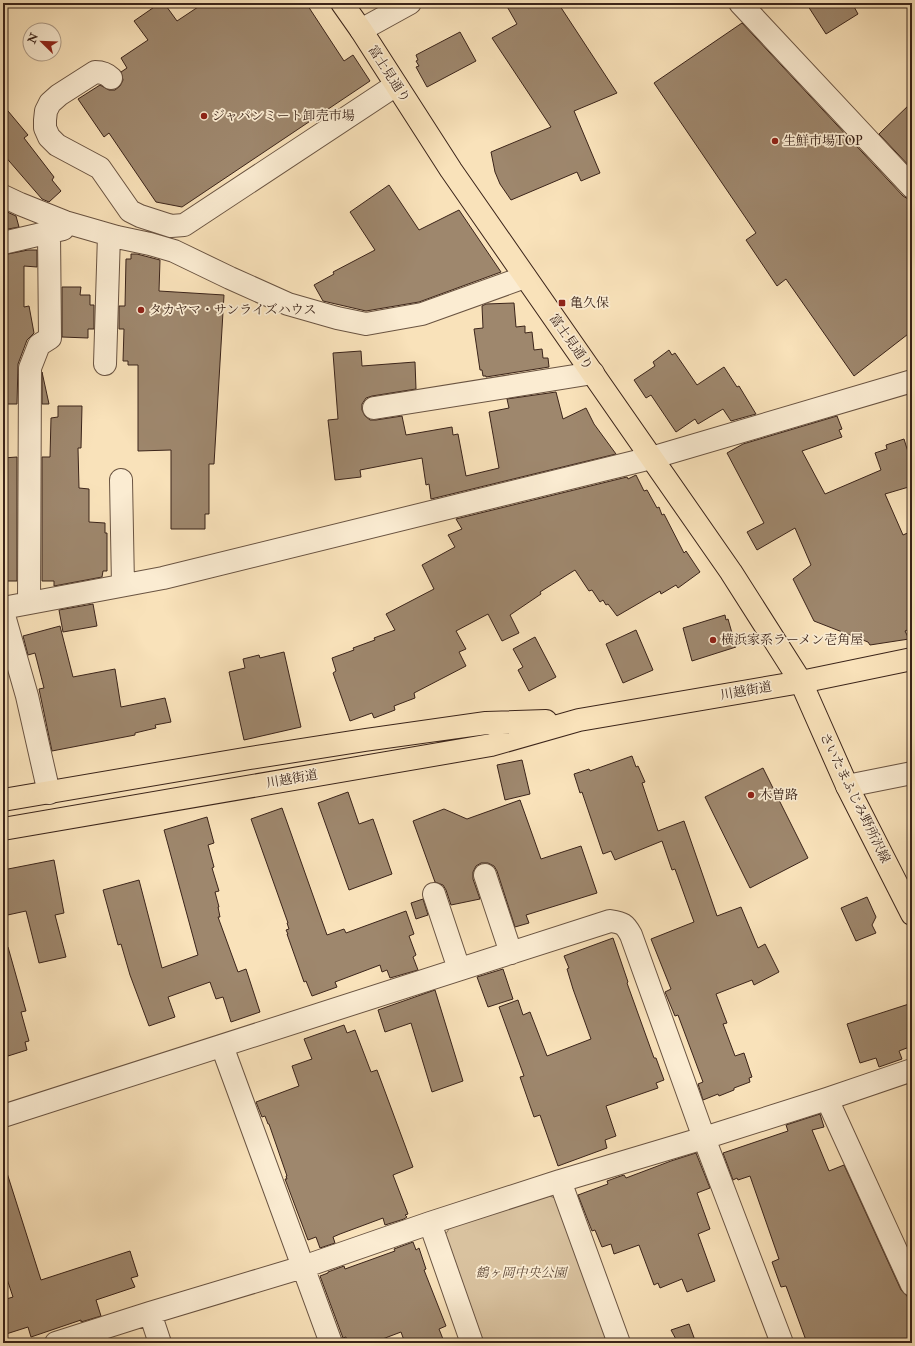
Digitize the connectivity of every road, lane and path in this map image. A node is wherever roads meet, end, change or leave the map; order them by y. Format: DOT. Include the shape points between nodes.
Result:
graph roads {
  1 [pos="342,3"];
  2 [pos="410,3"];
  3 [pos="740,3"];
  4 [pos="361,30"];
  5 [pos="111,78"];
  6 [pos="396,85"];
  7 [pos="912,187"];
  8 [pos="3,196"];
  9 [pos="76,226"];
  10 [pos="49,232"];
  11 [pos="109,235"];
  12 [pos="3,243"];
  13 [pos="525,277"];
  14 [pos="105,364"];
  15 [pos="593,373"];
  16 [pos="912,381"];
  17 [pos="374,408"];
  18 [pos="651,458"];
  19 [pos="121,480"];
  20 [pos="124,585"];
  21 [pos="29,603"];
  22 [pos="3,608"];
  23 [pos="3,612"];
  24 [pos="912,659"];
  25 [pos="801,682"];
  26 [pos="579,720"];
  27 [pos="912,773"];
  28 [pos="847,786"];
  29 [pos="49,793"];
  30 [pos="3,800"];
  31 [pos="3,829"];
  32 [pos="485,875"];
  33 [pos="434,894"];
  34 [pos="912,914"];
  35 [pos="511,952"];
  36 [pos="459,969"];
  37 [pos="222,1046"];
  38 [pos="912,1070"];
  39 [pos="827,1099"];
  40 [pos="3,1116"];
  41 [pos="704,1138"];
  42 [pos="560,1181"];
  43 [pos="430,1224"];
  44 [pos="303,1267"];
  45 [pos="912,1285"];
  46 [pos="150,1313"];
  47 [pos="56,1343"];
  48 [pos="160,1343"];
  49 [pos="331,1343"];
  50 [pos="472,1343"];
  51 [pos="619,1343"];
  52 [pos="782,1343"];
  1 -- 4 [label="main road, 富士見通り"];
  2 -- 4 [label="street"];
  3 -- 7 [label="street"];
  4 -- 6 [label="main road, 富士見通り"];
  5 -- 6 [label="street" via="101,72 95,72 59,95 46,111 45,128 49,137 57,144 100,168 130,210 171,226 184,225"];
  6 -- 13 [label="main road, 富士見通り"];
  8 -- 9 [label="street"];
  9 -- 10 [label="street"];
  9 -- 11 [label="street"];
  10 -- 12 [label="street"];
  10 -- 21 [label="street" via="50,338 39,345 30,368"];
  11 -- 13 [label="street" via="174,251 288,304 366,324 422,314"];
  11 -- 14 [label="street"];
  13 -- 15 [label="main road, 富士見通り"];
  15 -- 17 [label="street"];
  15 -- 18 [label="main road, 富士見通り"];
  16 -- 18 [label="street"];
  18 -- 20 [label="street" via="163,578"];
  18 -- 25 [label="main road, 富士見通り" via="731,572"];
  19 -- 20 [label="street"];
  20 -- 21 [label="street"];
  21 -- 22 [label="street"];
  23 -- 29 [label="street" via="27,696"];
  24 -- 25 [label="main road, 川越街道"];
  25 -- 26 [label="main road, 川越街道"];
  25 -- 28 [label="main road, さいたまふじみ野所沢線"];
  26 -- 29 [label="main road, 川越街道" via="486,723 250,758"];
  26 -- 31 [label="main road, 川越街道" via="491,745"];
  27 -- 28 [label="street"];
  28 -- 34 [label="main road, さいたまふじみ野所沢線"];
  29 -- 30 [label="main road, 川越街道"];
  32 -- 35 [label="street"];
  33 -- 36 [label="street"];
  35 -- 36 [label="street"];
  35 -- 41 [label="street" via="610,921 626,926"];
  36 -- 37 [label="street"];
  37 -- 40 [label="street"];
  37 -- 44 [label="street"];
  38 -- 39 [label="street"];
  39 -- 41 [label="street"];
  39 -- 45 [label="street"];
  41 -- 42 [label="street"];
  41 -- 52 [label="street"];
  42 -- 43 [label="street"];
  42 -- 51 [label="street"];
  43 -- 44 [label="street"];
  43 -- 50 [label="street"];
  44 -- 46 [label="street"];
  44 -- 49 [label="street"];
  46 -- 47 [label="street"];
  46 -- 48 [label="street"];
}
